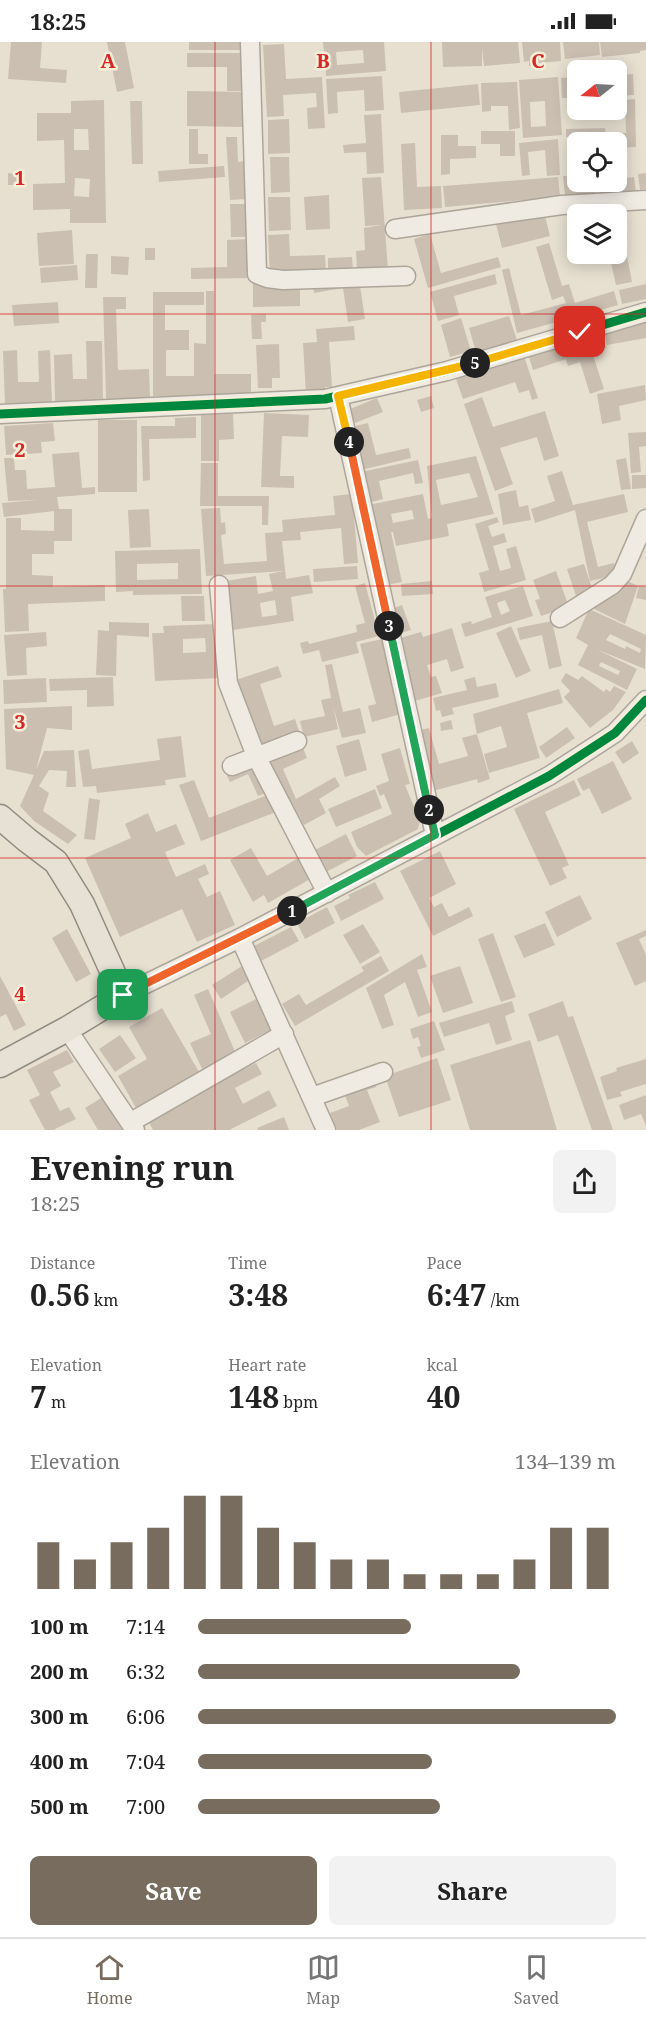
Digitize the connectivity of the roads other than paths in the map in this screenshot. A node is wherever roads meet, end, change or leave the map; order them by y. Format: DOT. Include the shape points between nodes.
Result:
graph roads {
  1 [pos="250,42"];
  2 [pos="646,200"];
  3 [pos="395,230"];
  4 [pos="406,276"];
  5 [pos="646,312"];
  6 [pos="338,396"];
  7 [pos="0,414"];
  8 [pos="646,519"];
  9 [pos="219,585"];
  10 [pos="560,618"];
  11 [pos="646,700"];
  12 [pos="297,741"];
  13 [pos="256,756"];
  14 [pos="232,766"];
  15 [pos="0,817"];
  16 [pos="435,835"];
  17 [pos="327,893"];
  18 [pos="240,938"];
  19 [pos="123,995"];
  20 [pos="67,1029"];
  21 [pos="284,1034"];
  22 [pos="0,1065"];
  23 [pos="383,1071"];
  24 [pos="312,1097"];
  25 [pos="133,1126"];
  26 [pos="326,1130"];
  1 -- 4 [label="street" via="257,274 283,280"];
  2 -- 3 [label="street" via="562,205"];
  5 -- 6 [label="street" via="447,371"];
  6 -- 7 [label="street"];
  6 -- 16 [label="street"];
  8 -- 10 [label="street" via="622,574"];
  9 -- 13 [label="street" via="228,683"];
  11 -- 16 [label="street" via="615,733 549,776"];
  12 -- 13 [label="street"];
  13 -- 14 [label="street"];
  13 -- 17 [label="street"];
  15 -- 19 [label="main road" via="56,861 82,904"];
  16 -- 17 [label="street"];
  17 -- 18 [label="street"];
  18 -- 19 [label="street"];
  18 -- 21 [label="street"];
  19 -- 20 [label="main road"];
  20 -- 22 [label="main road"];
  20 -- 25 [label="street"];
  21 -- 24 [label="street"];
  21 -- 25 [label="street" via="202,1079"];
  23 -- 24 [label="street"];
  24 -- 26 [label="street"];
}
